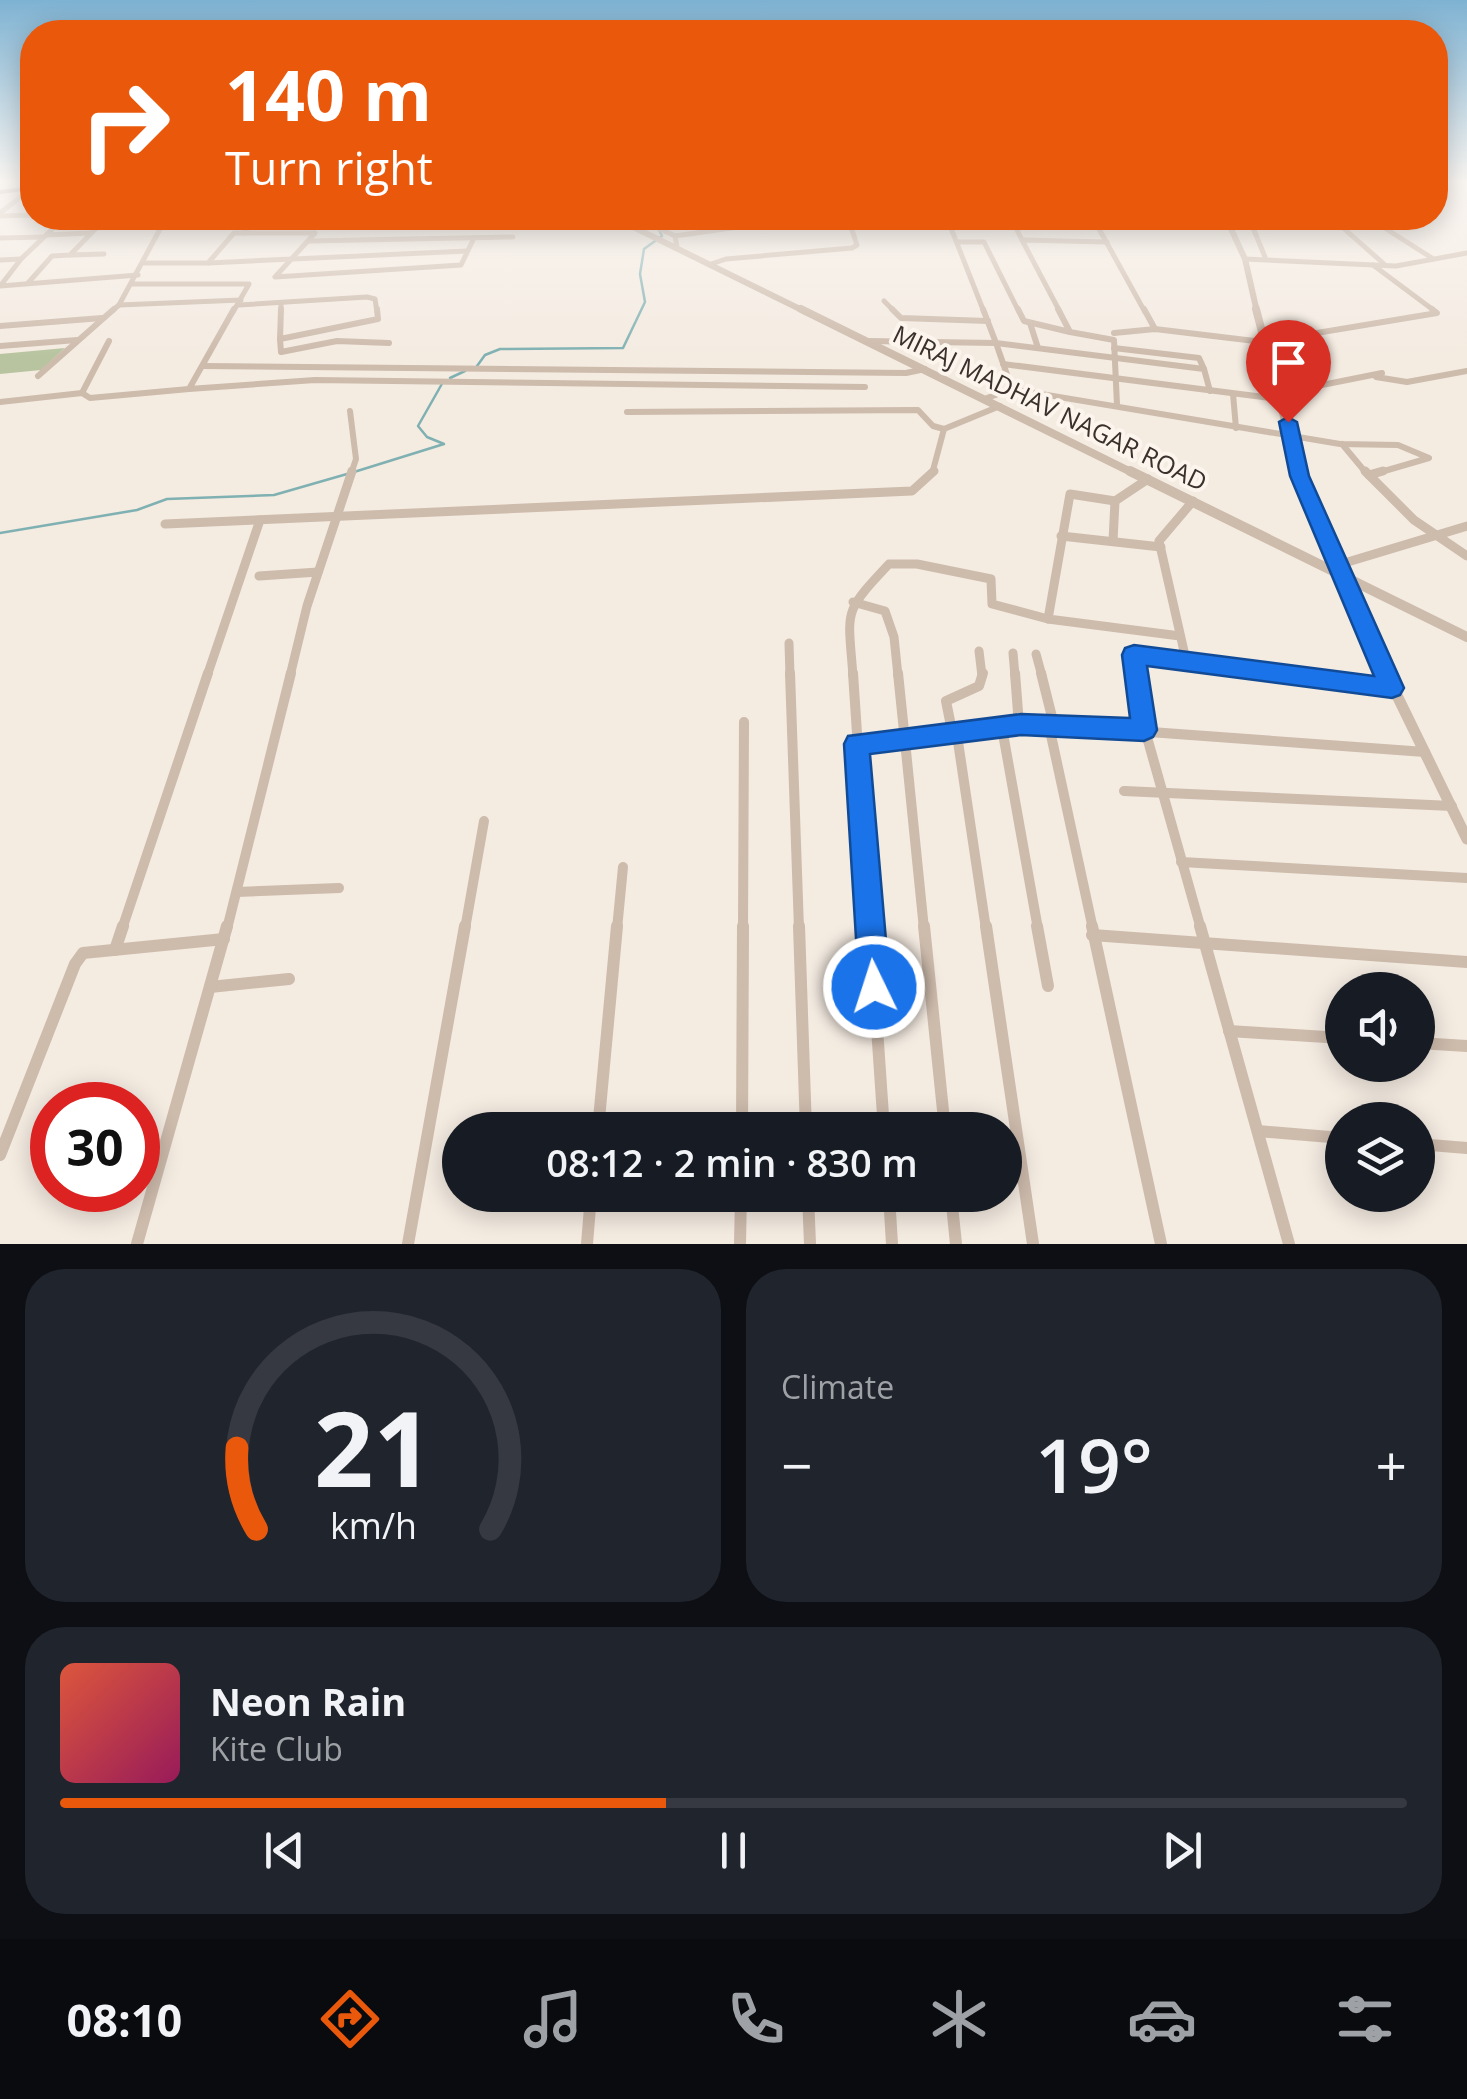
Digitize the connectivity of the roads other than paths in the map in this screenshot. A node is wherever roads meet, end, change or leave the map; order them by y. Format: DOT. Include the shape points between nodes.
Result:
graph roads {
  1 [pos="41,240"];
  2 [pos="84,240"];
  3 [pos="155,240"];
  4 [pos="228,240"];
  5 [pos="341,240"];
  6 [pos="410,240"];
  7 [pos="473,240"];
  8 [pos="662,240"];
  9 [pos="676,240"];
  10 [pos="855,240"];
  11 [pos="1022,240"];
  12 [pos="1024,240"];
  13 [pos="1236,240"];
  14 [pos="1255,240"];
  15 [pos="1357,240"];
  16 [pos="1400,240"];
  17 [pos="309,241"];
  18 [pos="957,242"];
  19 [pos="1108,242"];
  20 [pos="677,247"];
  21 [pos="408,252"];
  22 [pos="466,252"];
  23 [pos="1467,253"];
  24 [pos="104,254"];
  25 [pos="70,255"];
  26 [pos="1265,257"];
  27 [pos="22,259"];
  28 [pos="294,259"];
  29 [pos="1434,259"];
  30 [pos="0,260"];
  31 [pos="1245,260"];
  32 [pos="144,263"];
  33 [pos="208,263"];
  34 [pos="238,264"];
  35 [pos="711,264"];
  36 [pos="1373,265"];
  37 [pos="1386,265"];
  38 [pos="138,275"];
  39 [pos="28,282"];
  40 [pos="131,284"];
  41 [pos="224,284"];
  42 [pos="1,286"];
  43 [pos="884,301"];
  44 [pos="240,303"];
  45 [pos="280,303"];
  46 [pos="120,305"];
  47 [pos="104,318"];
  48 [pos="988,321"];
  49 [pos="1030,322"];
  50 [pos="0,326"];
  51 [pos="1155,329"];
  52 [pos="1136,330"];
  53 [pos="1070,332"];
  54 [pos="280,339"];
  55 [pos="80,340"];
  56 [pos="108,341"];
  57 [pos="868,341"];
  58 [pos="1263,342"];
  59 [pos="390,343"];
  60 [pos="996,343"];
  61 [pos="0,346"];
  62 [pos="1038,348"];
  63 [pos="1114,348"];
  64 [pos="1003,364"];
  65 [pos="203,366"];
  66 [pos="924,369"];
  67 [pos="1467,371"];
  68 [pos="1379,375"];
  69 [pos="38,376"];
  70 [pos="1115,378"];
  71 [pos="865,387"];
  72 [pos="1012,389"];
  73 [pos="189,390"];
  74 [pos="1210,391"];
  75 [pos="82,393"];
  76 [pos="1233,394"];
  77 [pos="1278,396"];
  78 [pos="987,398"];
  79 [pos="0,402"];
  80 [pos="1000,406"];
  81 [pos="1118,406"];
  82 [pos="350,411"];
  83 [pos="627,412"];
  84 [pos="1236,428"];
  85 [pos="944,429"];
  86 [pos="1292,437"];
  87 [pos="1342,444"];
  88 [pos="1370,475"];
  89 [pos="1148,479"];
  90 [pos="1115,501"];
  91 [pos="1193,501"];
  92 [pos="335,518"];
  93 [pos="260,520"];
  94 [pos="165,524"];
  95 [pos="1467,526"];
  96 [pos="1061,536"];
  97 [pos="1429,536"];
  98 [pos="1112,541"];
  99 [pos="1161,547"];
  100 [pos="1467,556"];
  101 [pos="1341,569"];
  102 [pos="318,572"];
  103 [pos="258,576"];
  104 [pos="853,602"];
  105 [pos="1048,619"];
  106 [pos="1180,636"];
  107 [pos="1467,637"];
  108 [pos="790,644"];
  109 [pos="979,651"];
  110 [pos="1013,653"];
  111 [pos="1036,654"];
  112 [pos="1186,660"];
  113 [pos="1392,688"];
  114 [pos="744,722"];
  115 [pos="1019,725"];
  116 [pos="1051,725"];
  117 [pos="1002,728"];
  118 [pos="1144,730"];
  119 [pos="955,736"];
  120 [pos="905,741"];
  121 [pos="857,744"];
  122 [pos="1425,752"];
  123 [pos="1124,791"];
  124 [pos="1162,793"];
  125 [pos="1452,806"];
  126 [pos="484,821"];
  127 [pos="1467,840"];
  128 [pos="1180,862"];
  129 [pos="622,868"];
  130 [pos="1467,878"];
  131 [pos="339,888"];
  132 [pos="237,892"];
  133 [pos="1092,935"];
  134 [pos="224,939"];
  135 [pos="1204,942"];
  136 [pos="115,950"];
  137 [pos="1467,962"];
  138 [pos="290,979"];
  139 [pos="1048,986"];
  140 [pos="210,987"];
  141 [pos="1229,1030"];
  142 [pos="1325,1037"];
  143 [pos="1435,1044"];
  144 [pos="1467,1046"];
  145 [pos="600,1112"];
  146 [pos="742,1112"];
  147 [pos="805,1112"];
  148 [pos="883,1112"];
  149 [pos="943,1112"];
  150 [pos="1258,1131"];
  151 [pos="1325,1137"];
  152 [pos="1435,1145"];
  153 [pos="1467,1148"];
  154 [pos="0,1154"];
  155 [pos="590,1212"];
  156 [pos="741,1212"];
  157 [pos="809,1212"];
  158 [pos="890,1212"];
  159 [pos="953,1212"];
  160 [pos="137,1244"];
  161 [pos="408,1244"];
  162 [pos="587,1244"];
  163 [pos="740,1244"];
  164 [pos="810,1244"];
  165 [pos="892,1244"];
  166 [pos="956,1244"];
  167 [pos="1032,1244"];
  168 [pos="1161,1244"];
  169 [pos="1290,1244"];
  1 -- 27 [label="street"];
  2 -- 25 [label="street"];
  3 -- 32 [label="street"];
  4 -- 33 [label="street"];
  5 -- 17 [label="street"];
  6 -- 21 [label="street"];
  7 -- 22 [label="street"];
  8 -- 20 [label="street, MIRAJ MADHAV NAGAR ROAD"];
  9 -- 20 [label="street"];
  10 -- 35 [label="street" via="852,248"];
  11 -- 53 [label="street"];
  12 -- 19 [label="street"];
  13 -- 31 [label="street"];
  14 -- 26 [label="street"];
  15 -- 37 [label="street"];
  16 -- 29 [label="street"];
  17 -- 28 [label="street"];
  18 -- 48 [label="street"];
  18 -- 49 [label="street" via="984,242 1024,322"];
  19 -- 51 [label="street"];
  20 -- 35 [label="street, MIRAJ MADHAV NAGAR ROAD"];
  21 -- 22 [label="street"];
  21 -- 28 [label="street"];
  22 -- 28 [label="street" via="461,265 275,277"];
  23 -- 29 [label="street"];
  24 -- 25 [label="street"];
  25 -- 39 [label="street" via="52,256"];
  27 -- 30 [label="street"];
  27 -- 42 [label="street"];
  28 -- 34 [label="street"];
  29 -- 37 [label="street"];
  31 -- 36 [label="street"];
  31 -- 58 [label="street"];
  32 -- 33 [label="street"];
  32 -- 38 [label="street"];
  33 -- 34 [label="street"];
  34 -- 41 [label="street"];
  35 -- 57 [label="street, MIRAJ MADHAV NAGAR ROAD"];
  36 -- 37 [label="street"];
  36 -- 58 [label="street" via="1436,313"];
  38 -- 39 [label="street"];
  38 -- 40 [label="street"];
  39 -- 42 [label="street"];
  40 -- 41 [label="street"];
  40 -- 46 [label="street"];
  41 -- 44 [label="street" via="249,284"];
  43 -- 48 [label="street" via="901,318"];
  44 -- 45 [label="street"];
  44 -- 46 [label="street"];
  44 -- 65 [label="street"];
  45 -- 54 [label="street"];
  45 -- 54 [label="street" via="368,297 375,299 378,319"];
  46 -- 47 [label="street"];
  47 -- 50 [label="street"];
  47 -- 55 [label="street"];
  48 -- 60 [label="street"];
  49 -- 53 [label="street"];
  49 -- 62 [label="street"];
  51 -- 52 [label="street"];
  51 -- 58 [label="street"];
  52 -- 63 [label="street"];
  53 -- 63 [label="street"];
  54 -- 59 [label="street" via="282,352 337,341"];
  55 -- 61 [label="street"];
  55 -- 69 [label="street"];
  56 -- 75 [label="street"];
  57 -- 60 [label="street"];
  57 -- 66 [label="street, MIRAJ MADHAV NAGAR ROAD"];
  58 -- 77 [label="street"];
  60 -- 62 [label="street"];
  60 -- 64 [label="street"];
  62 -- 63 [label="street"];
  63 -- 70 [label="street"];
  63 -- 74 [label="street" via="1204,368"];
  64 -- 70 [label="street"];
  64 -- 72 [label="street"];
  65 -- 66 [label="street"];
  65 -- 73 [label="street"];
  66 -- 78 [label="street, MIRAJ MADHAV NAGAR ROAD"];
  67 -- 68 [label="street" via="1408,382"];
  68 -- 77 [label="street"];
  70 -- 74 [label="street"];
  70 -- 81 [label="street"];
  71 -- 73 [label="street" via="316,380"];
  72 -- 78 [label="street"];
  72 -- 81 [label="street"];
  73 -- 75 [label="street" via="90,398"];
  74 -- 76 [label="street"];
  75 -- 79 [label="street"];
  76 -- 77 [label="street"];
  76 -- 84 [label="street"];
  77 -- 86 [label="street"];
  78 -- 80 [label="street, MIRAJ MADHAV NAGAR ROAD"];
  80 -- 85 [label="street"];
  80 -- 89 [label="street, MIRAJ MADHAV NAGAR ROAD"];
  81 -- 84 [label="street"];
  82 -- 92 [label="street" via="356,459"];
  83 -- 85 [label="street" via="918,410"];
  84 -- 86 [label="street"];
  85 -- 92 [label="street" via="939,463 912,490"];
  86 -- 87 [label="street"];
  86 -- 101 [label="street" via="1299,476"];
  87 -- 88 [label="street"];
  87 -- 88 [label="street" via="1406,445 1429,458"];
  88 -- 97 [label="street" via="1386,499"];
  89 -- 90 [label="street"];
  89 -- 91 [label="street, MIRAJ MADHAV NAGAR ROAD"];
  90 -- 96 [label="street" via="1070,494"];
  90 -- 98 [label="street"];
  91 -- 99 [label="street" via="1159,541"];
  91 -- 101 [label="street, MIRAJ MADHAV NAGAR ROAD"];
  92 -- 93 [label="street"];
  92 -- 102 [label="street"];
  93 -- 94 [label="street"];
  93 -- 136 [label="street"];
  95 -- 97 [label="street"];
  96 -- 98 [label="street"];
  96 -- 105 [label="street"];
  97 -- 100 [label="street"];
  97 -- 101 [label="street"];
  98 -- 99 [label="street"];
  99 -- 106 [label="street"];
  101 -- 107 [label="street, MIRAJ MADHAV NAGAR ROAD"];
  101 -- 113 [label="street"];
  102 -- 103 [label="street"];
  102 -- 132 [label="street"];
  104 -- 105 [label="street" via="889,564 917,564 992,579 992,604"];
  104 -- 120 [label="street" via="885,611"];
  104 -- 121 [label="street"];
  105 -- 106 [label="street"];
  106 -- 112 [label="street"];
  108 -- 147 [label="street"];
  109 -- 119 [label="street" via="979,686 946,701"];
  110 -- 115 [label="street"];
  111 -- 116 [label="street"];
  112 -- 113 [label="street"];
  112 -- 118 [label="street" via="1134,655"];
  113 -- 122 [label="street"];
  114 -- 146 [label="street"];
  115 -- 116 [label="street"];
  115 -- 117 [label="street"];
  116 -- 118 [label="street"];
  116 -- 133 [label="street"];
  117 -- 119 [label="street"];
  117 -- 139 [label="street"];
  118 -- 122 [label="street"];
  118 -- 124 [label="street"];
  119 -- 120 [label="street"];
  119 -- 167 [label="street"];
  120 -- 121 [label="street"];
  120 -- 149 [label="street"];
  121 -- 148 [label="street"];
  122 -- 125 [label="street"];
  123 -- 124 [label="street"];
  124 -- 125 [label="street"];
  124 -- 128 [label="street"];
  125 -- 127 [label="street"];
  126 -- 161 [label="street"];
  128 -- 130 [label="street"];
  128 -- 135 [label="street"];
  129 -- 145 [label="street"];
  131 -- 132 [label="street"];
  132 -- 134 [label="street"];
  133 -- 135 [label="street"];
  133 -- 168 [label="street"];
  134 -- 136 [label="street"];
  134 -- 140 [label="street"];
  135 -- 137 [label="street"];
  135 -- 141 [label="street"];
  136 -- 154 [label="street" via="83,953 75,964"];
  138 -- 140 [label="street"];
  140 -- 160 [label="street"];
  141 -- 142 [label="street"];
  141 -- 150 [label="street"];
  143 -- 144 [label="street"];
  150 -- 151 [label="street"];
  150 -- 169 [label="street"];
  152 -- 153 [label="street"];
  155 -- 162 [label="street"];
  156 -- 163 [label="street"];
  157 -- 164 [label="street"];
  158 -- 165 [label="street"];
  159 -- 166 [label="street"];
}
